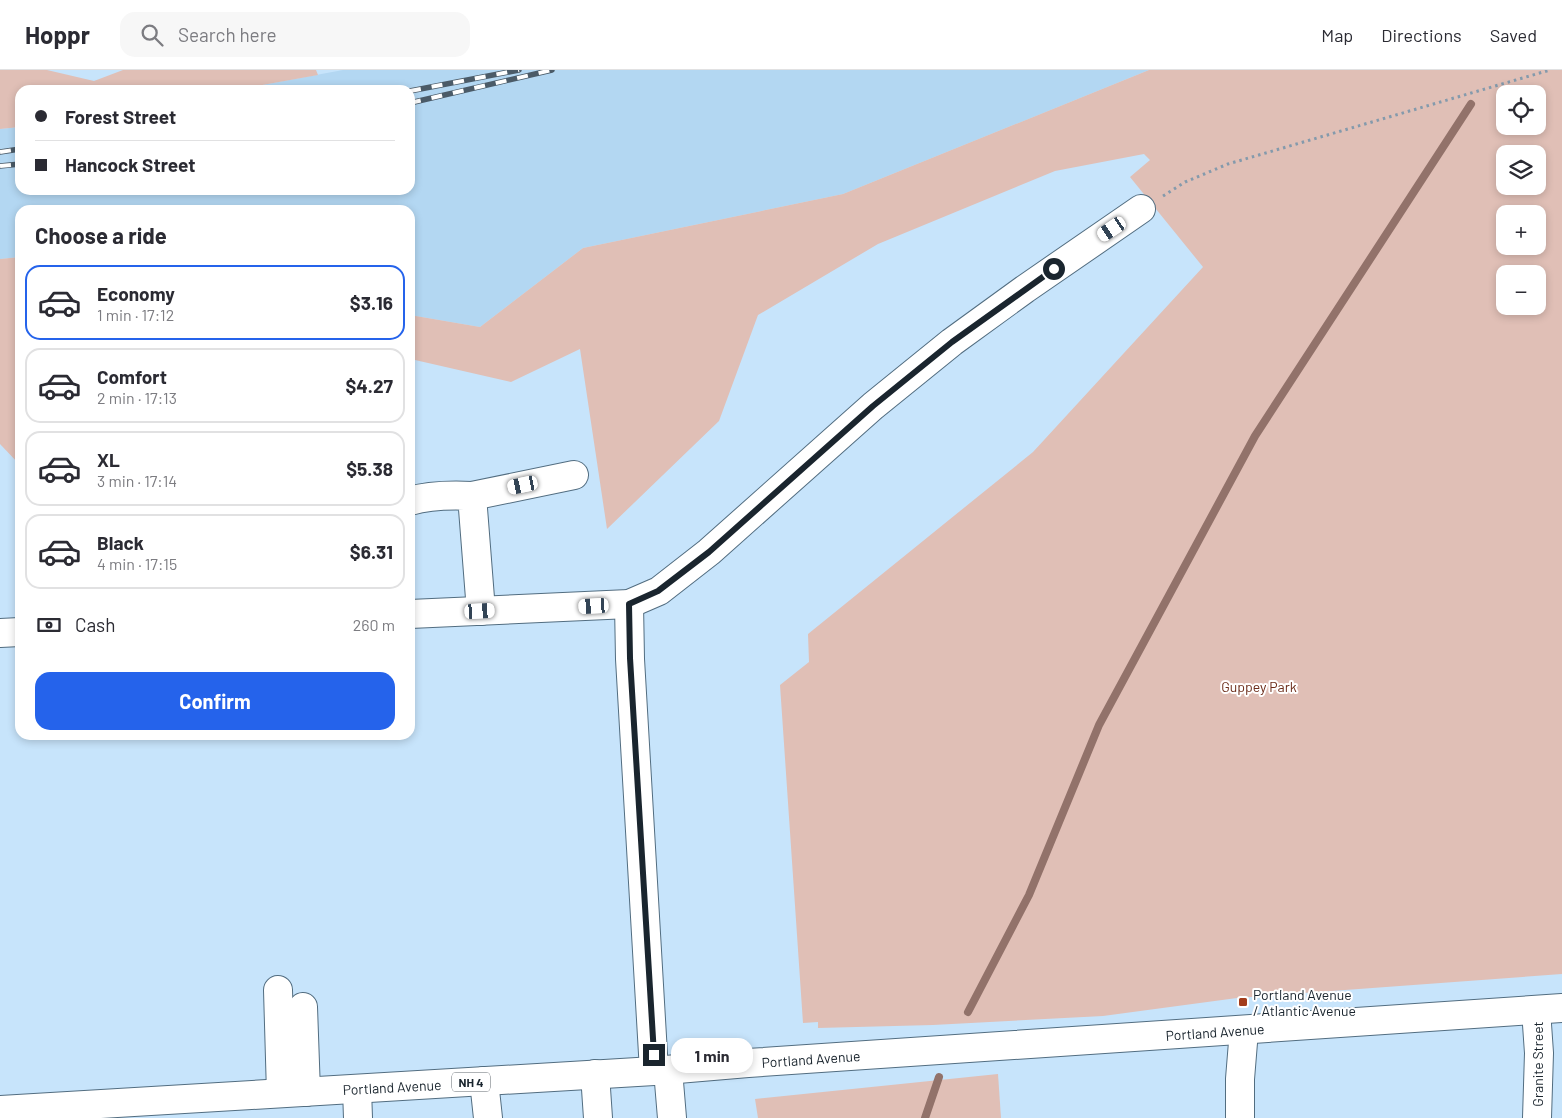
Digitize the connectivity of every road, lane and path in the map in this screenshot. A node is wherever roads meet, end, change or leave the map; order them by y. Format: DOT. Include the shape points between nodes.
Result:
graph roads {
  1 [pos="1550,70"];
  2 [pos="1141,209"];
  3 [pos="574,475"];
  4 [pos="472,496"];
  5 [pos="415,500"];
  6 [pos="629,604"];
  7 [pos="480,611"];
  8 [pos="415,614"];
  9 [pos="15,632"];
  10 [pos="0,633"];
  11 [pos="278,990"];
  12 [pos="303,1007"];
  13 [pos="1549,1009"];
  14 [pos="1244,1030"];
  15 [pos="661,1070"];
  16 [pos="595,1074"];
  17 [pos="484,1081"];
  18 [pos="357,1089"];
  19 [pos="294,1092"];
  20 [pos="0,1110"];
  21 [pos="119,1110"];
  22 [pos="358,1118"];
  23 [pos="488,1118"];
  24 [pos="598,1118"];
  25 [pos="672,1118"];
  26 [pos="1240,1118"];
  27 [pos="1537,1118"];
  1 -- 2 [label="path" via="1228,164 1185,182"];
  2 -- 6 [label="street" via="952,342 873,406 709,552 658,591"];
  3 -- 4 [label="street"];
  4 -- 5 [label="street" via="430,496"];
  4 -- 7 [label="street"];
  6 -- 7 [label="street"];
  6 -- 15 [label="street" via="630,658"];
  7 -- 8 [label="street"];
  9 -- 10 [label="street"];
  11 -- 19 [label="street"];
  12 -- 19 [label="street"];
  13 -- 14 [label="street, Portland Avenue / NH 4"];
  13 -- 27 [label="street, Granite Street" via="1539,1053"];
  14 -- 15 [label="street, Portland Avenue / NH 4"];
  14 -- 26 [label="street"];
  15 -- 16 [label="street, Portland Avenue / NH 4"];
  15 -- 25 [label="street"];
  16 -- 17 [label="street, Portland Avenue / NH 4"];
  16 -- 24 [label="street"];
  17 -- 18 [label="street, Portland Avenue / NH 4"];
  17 -- 23 [label="street"];
  18 -- 19 [label="street, Portland Avenue / NH 4"];
  18 -- 22 [label="street"];
  19 -- 21 [label="street, Portland Avenue / NH 4"];
  20 -- 21 [label="street, Portland Avenue / NH 4"];
}
